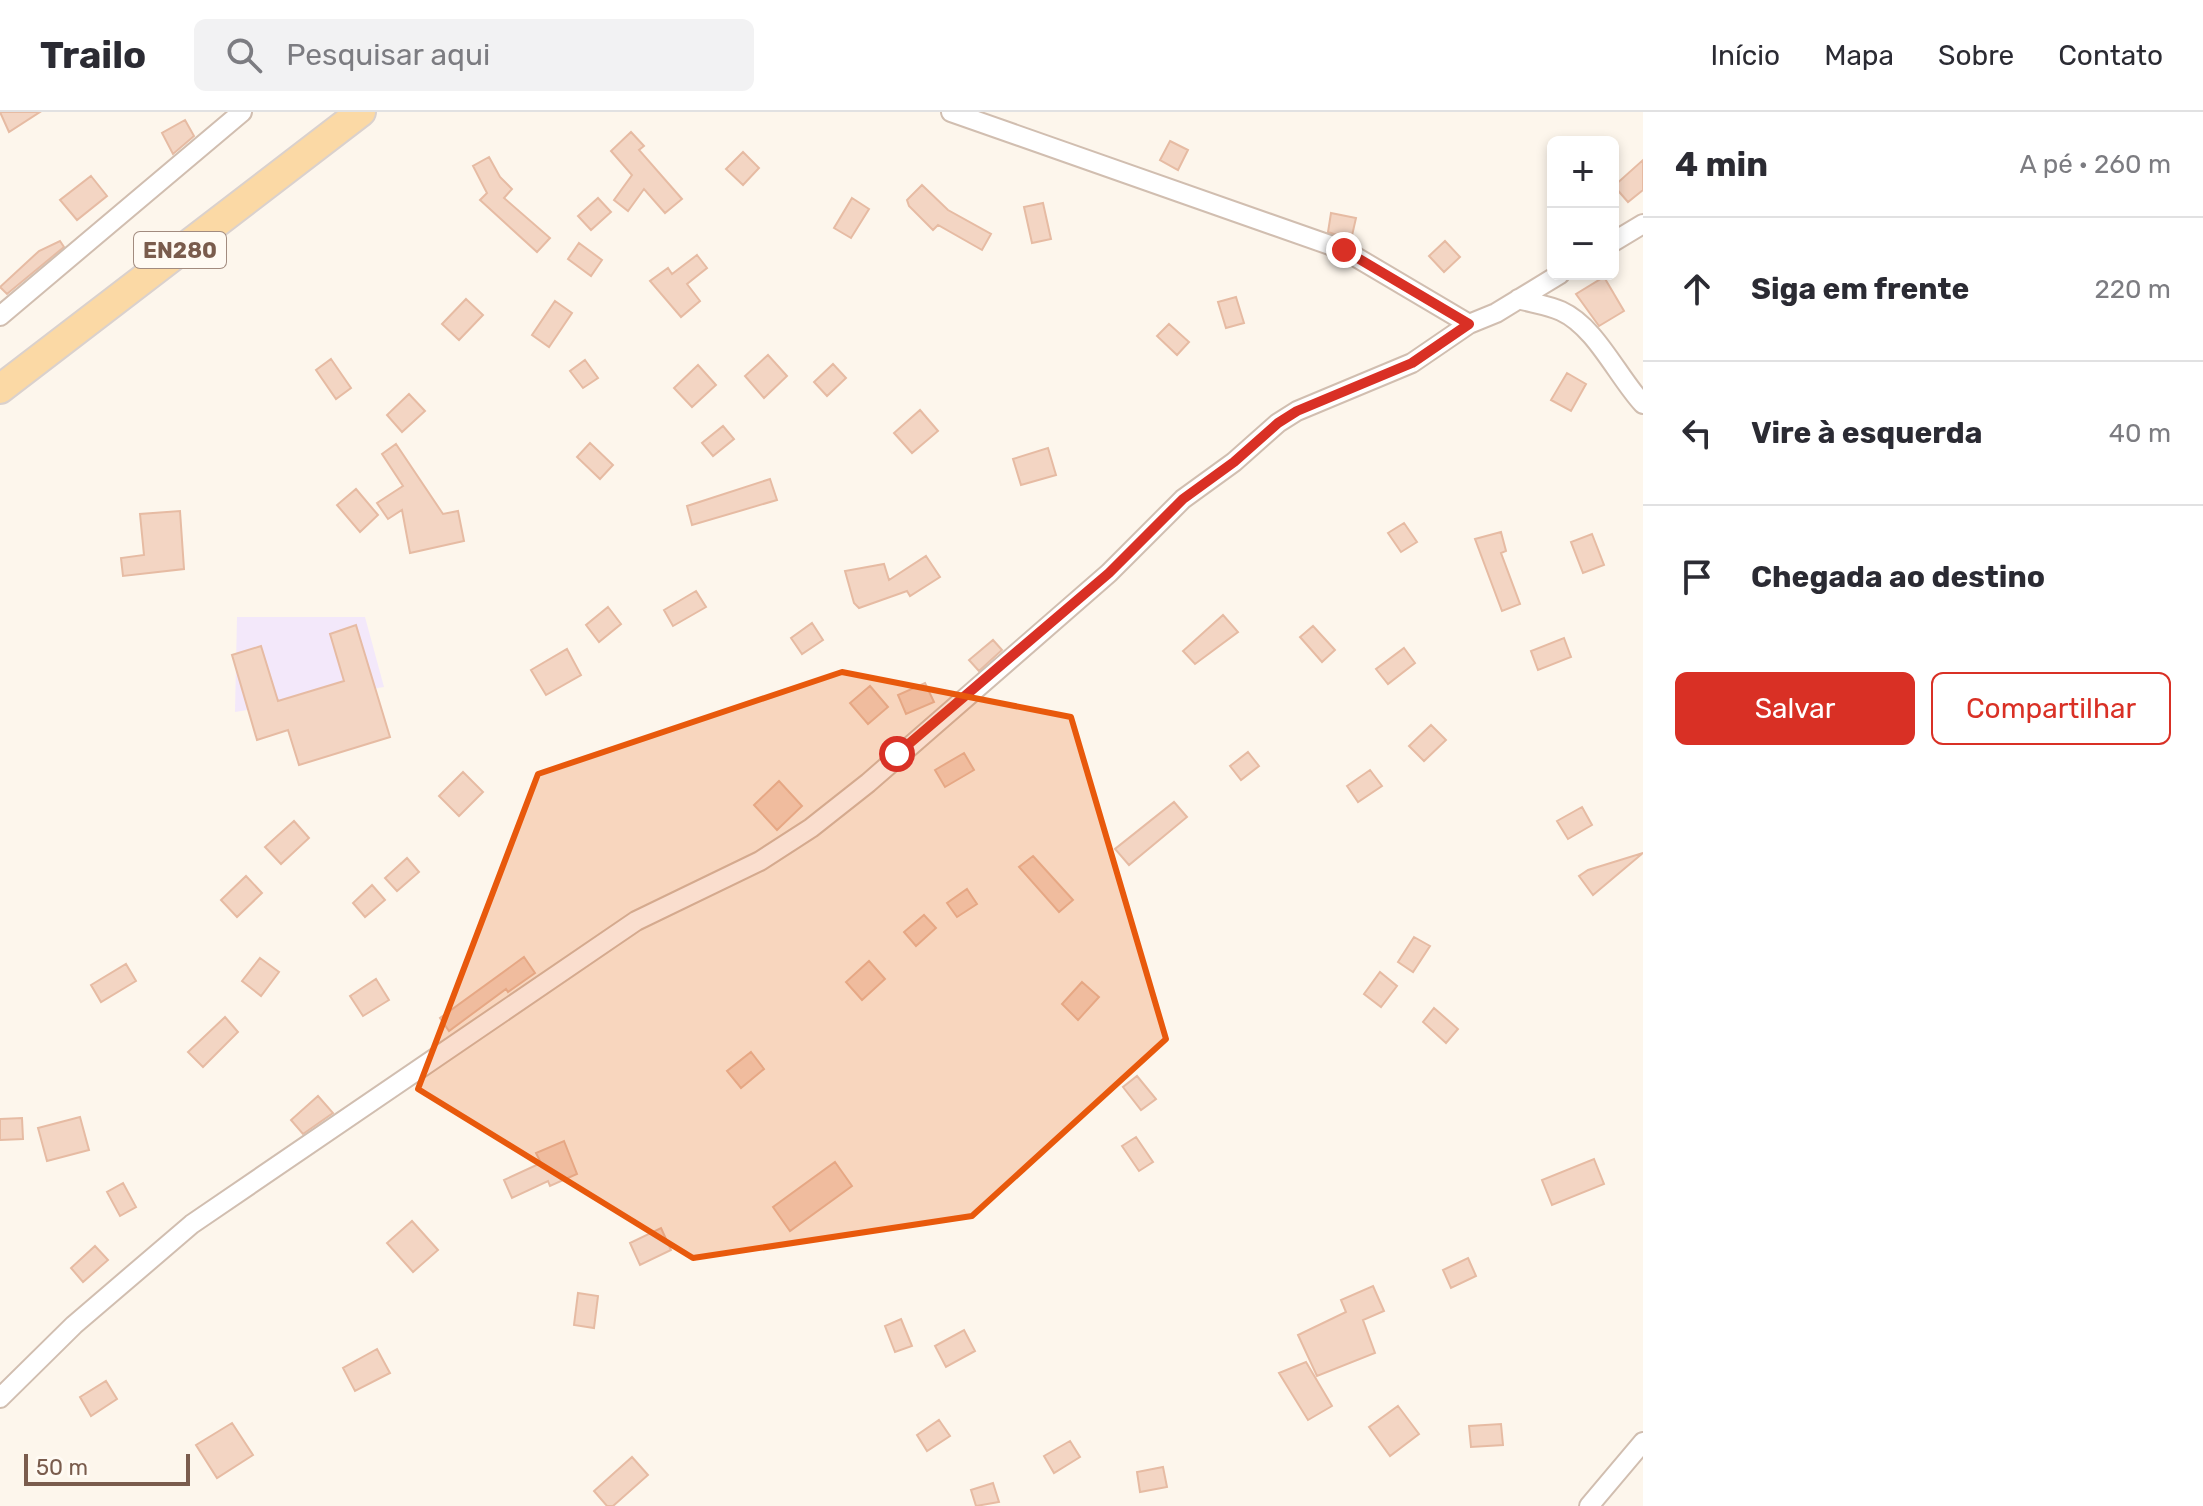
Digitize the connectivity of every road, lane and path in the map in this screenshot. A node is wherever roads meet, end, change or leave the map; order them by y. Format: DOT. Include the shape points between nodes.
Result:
graph roads {
  1 [pos="242,112"];
  2 [pos="361,112"];
  3 [pos="951,112"];
  4 [pos="1643,224"];
  5 [pos="1619,238"];
  6 [pos="1550,280"];
  7 [pos="1518,299"];
  8 [pos="0,316"];
  9 [pos="1469,324"];
  10 [pos="0,389"];
  11 [pos="1643,404"];
  12 [pos="0,1398"];
  13 [pos="1643,1442"];
  14 [pos="1589,1506"];
  1 -- 8 [label="street"];
  2 -- 10 [label="main road, EN280"];
  3 -- 9 [label="street" via="1344,250"];
  4 -- 5 [label="street"];
  6 -- 7 [label="street"];
  7 -- 9 [label="street"];
  7 -- 11 [label="street" via="1562,311 1581,326"];
  9 -- 12 [label="street" via="1412,363 1278,423 1183,499 1109,573 811,828 760,861 636,921 192,1224 74,1325"];
  13 -- 14 [label="street"];
}
